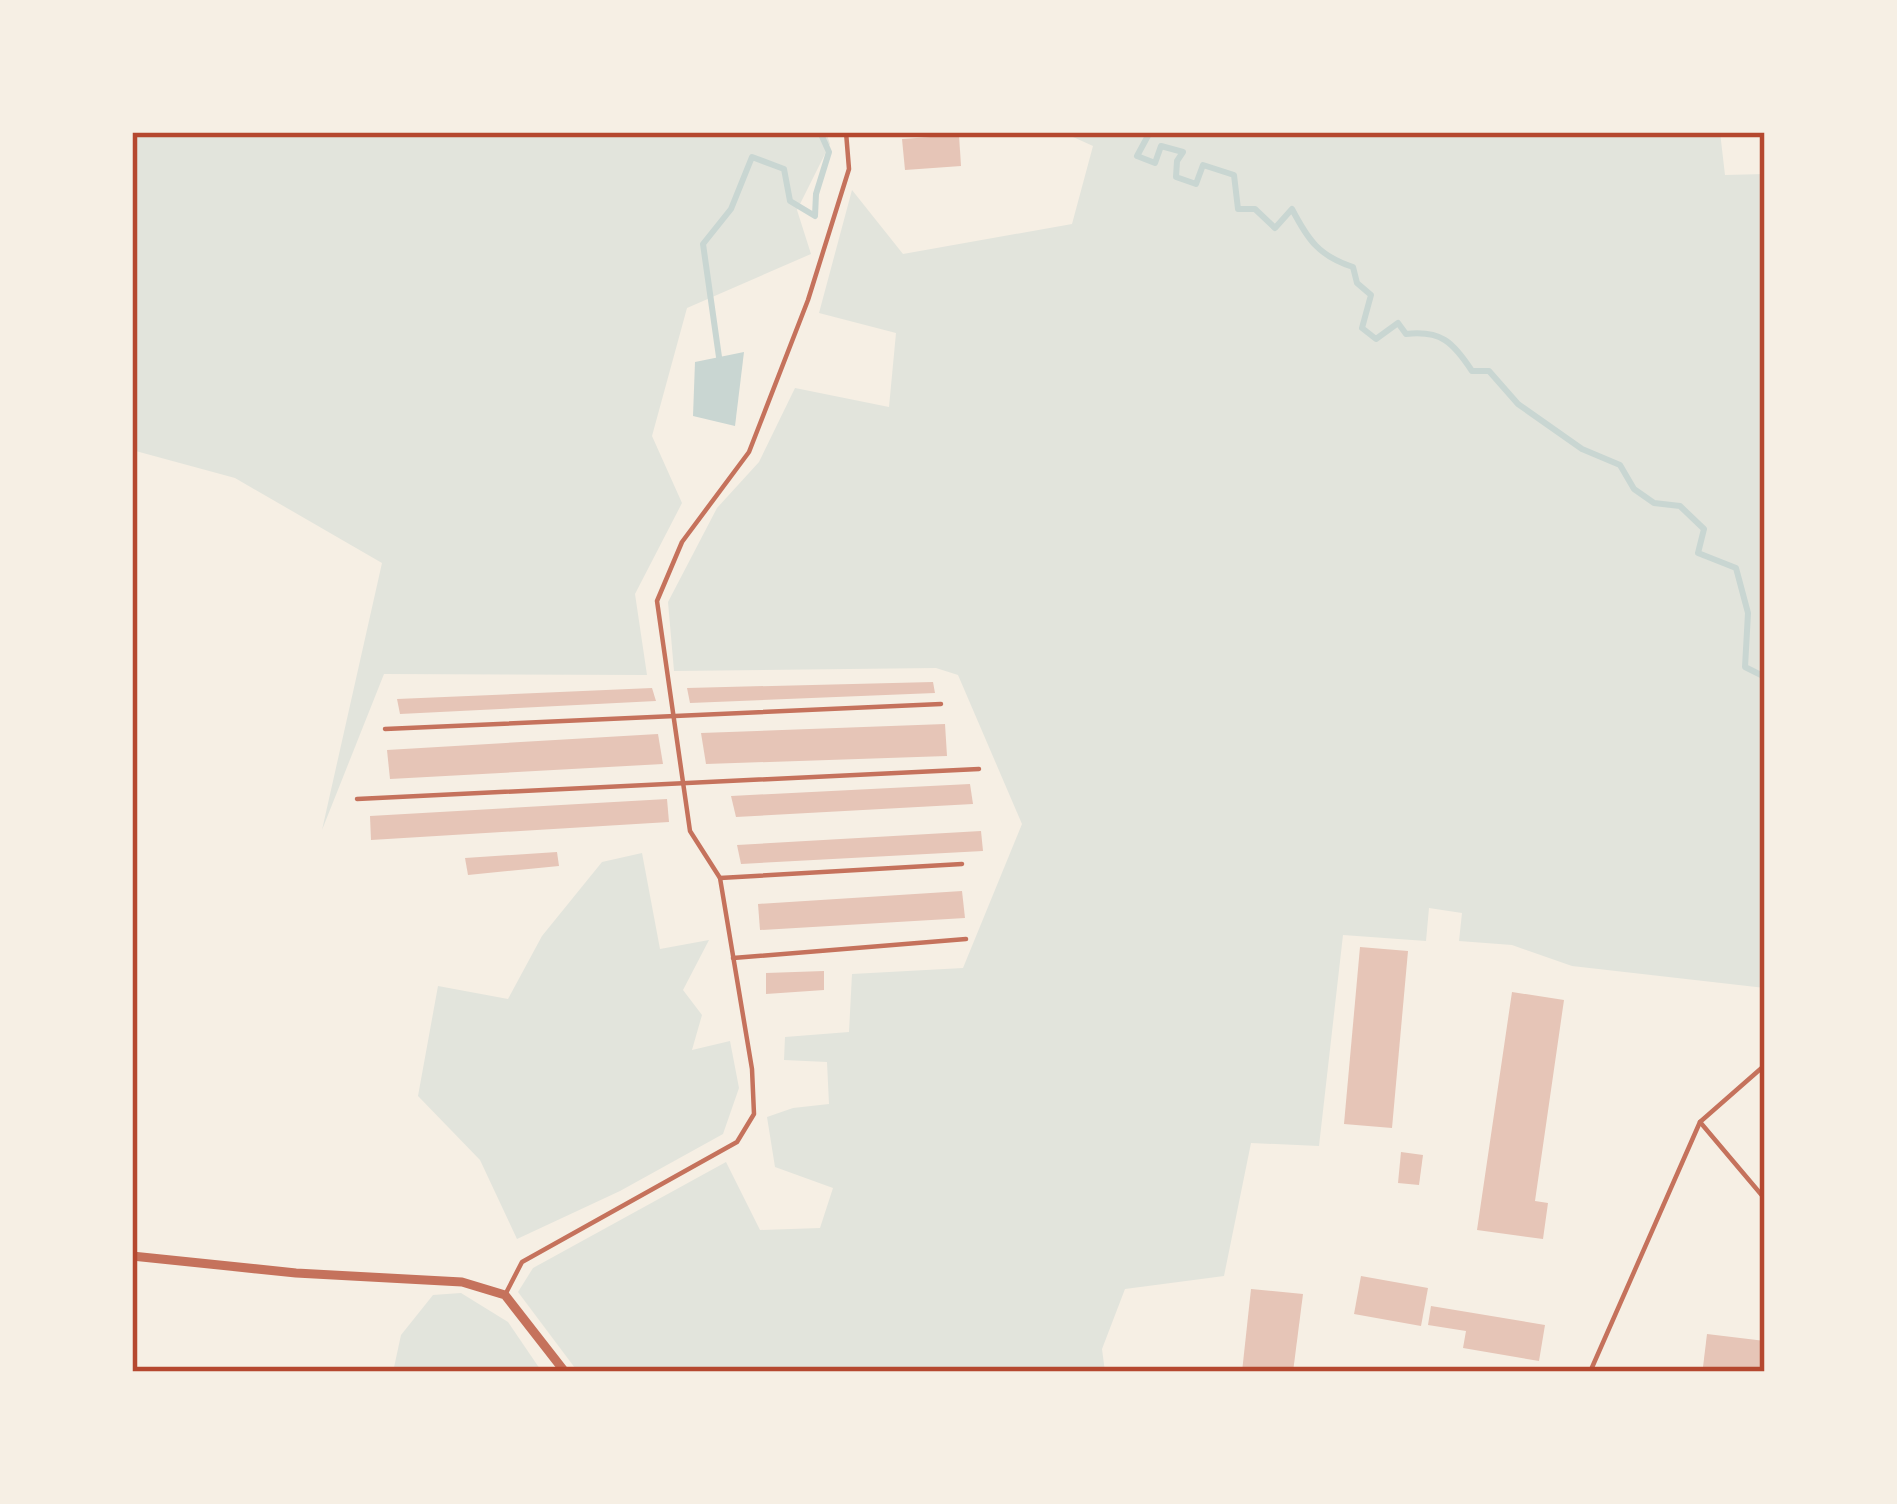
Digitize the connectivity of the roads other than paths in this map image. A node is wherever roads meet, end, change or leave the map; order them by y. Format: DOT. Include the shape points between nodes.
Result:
graph roads {
  1 [pos="846,132"];
  2 [pos="941,704"];
  3 [pos="673,718"];
  4 [pos="385,729"];
  5 [pos="979,769"];
  6 [pos="683,782"];
  7 [pos="357,799"];
  8 [pos="962,864"];
  9 [pos="720,878"];
  10 [pos="966,939"];
  11 [pos="733,958"];
  12 [pos="1765,1065"];
  13 [pos="1700,1123"];
  14 [pos="1765,1198"];
  15 [pos="132,1256"];
  16 [pos="505,1294"];
  17 [pos="565,1372"];
  18 [pos="1590,1372"];
  1 -- 3 [label="lane" via="849,170 749,452 682,542 657,601"];
  2 -- 3 [label="lane"];
  3 -- 4 [label="lane"];
  3 -- 6 [label="lane"];
  5 -- 6 [label="lane"];
  6 -- 7 [label="lane"];
  6 -- 9 [label="lane" via="690,831"];
  8 -- 9 [label="lane"];
  9 -- 11 [label="lane"];
  10 -- 11 [label="lane"];
  11 -- 16 [label="lane" via="754,1114 736,1142 522,1262"];
  12 -- 13 [label="lane"];
  13 -- 14 [label="lane"];
  13 -- 18 [label="lane"];
  15 -- 16 [label="street" via="462,1282"];
  16 -- 17 [label="street"];
}
